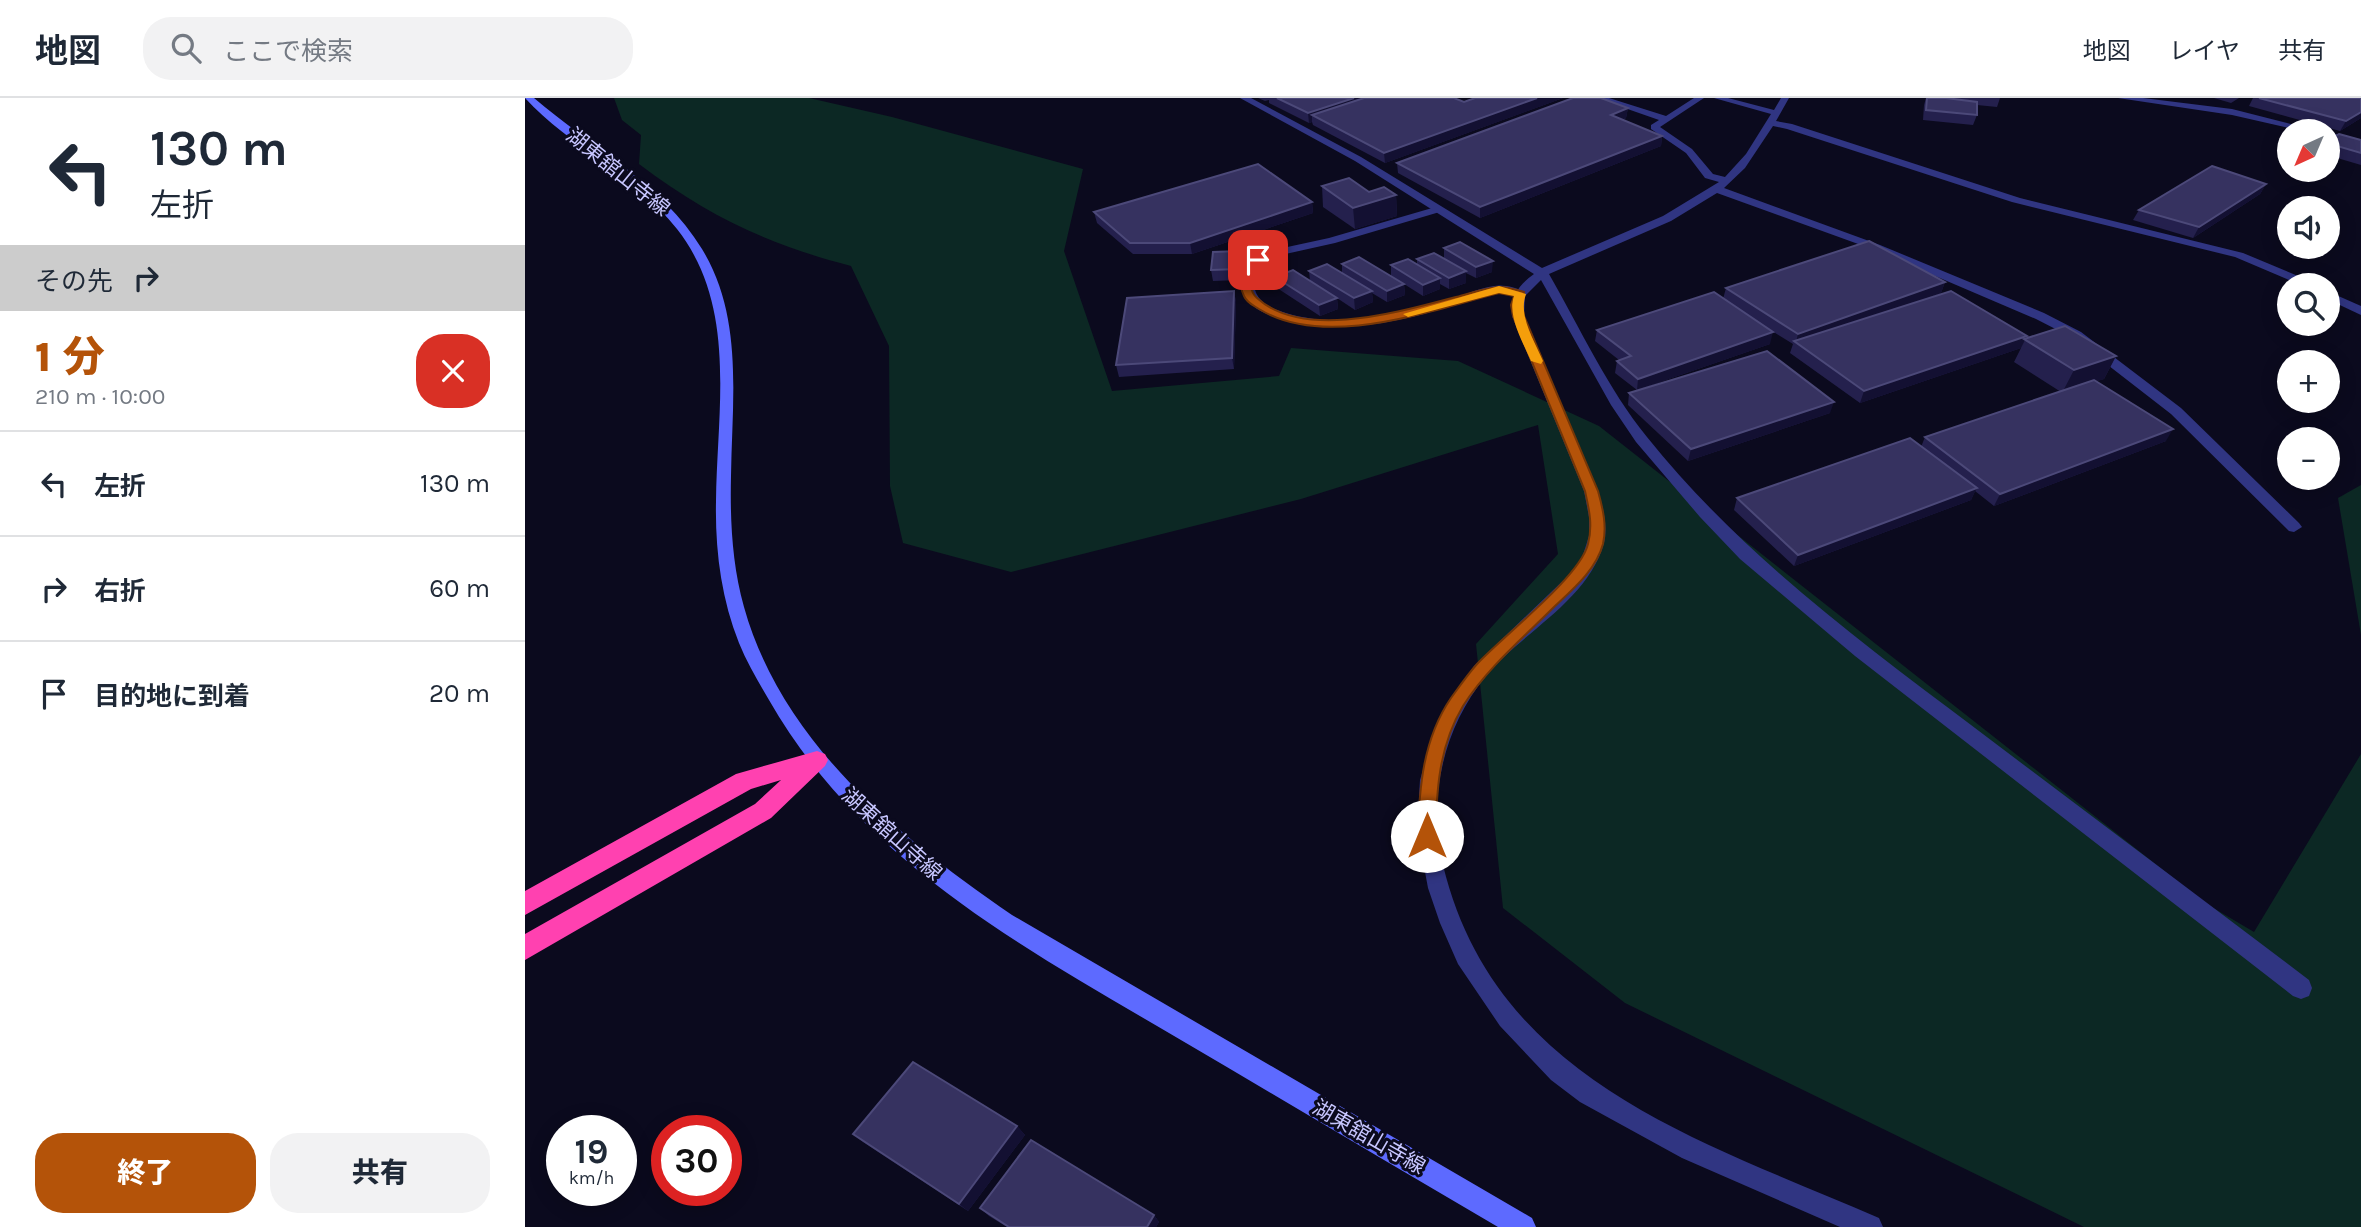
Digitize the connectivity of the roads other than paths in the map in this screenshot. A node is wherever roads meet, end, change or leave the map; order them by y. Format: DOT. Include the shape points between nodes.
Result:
graph roads {
  1 [pos="529,98"];
  2 [pos="1244,98"];
  3 [pos="1601,98"];
  4 [pos="1700,98"];
  5 [pos="1718,98"];
  6 [pos="2122,98"];
  7 [pos="1777,111"];
  8 [pos="1667,119"];
  9 [pos="2277,123"];
  10 [pos="2340,138"];
  11 [pos="2361,144"];
  12 [pos="1721,185"];
  13 [pos="1439,209"];
  14 [pos="2282,273"];
  15 [pos="1543,274"];
  16 [pos="1521,294"];
  17 [pos="2340,300"];
  18 [pos="2361,311"];
  19 [pos="2294,527"];
  20 [pos="817,760"];
  21 [pos="525,904"];
  22 [pos="525,948"];
  23 [pos="2301,988"];
  24 [pos="1523,1227"];
  25 [pos="1870,1227"];
  1 -- 20 [label="main road, 湖東舘山寺線" via="663,206 697,249 709,274 726,333 729,368 723,504 725,553 735,605 754,659"];
  2 -- 13 [label="street" via="1323,138"];
  3 -- 8 [label="street"];
  4 -- 8 [label="street"];
  5 -- 7 [label="street" via="1755,110"];
  6 -- 9 [label="street"];
  7 -- 12 [label="street" via="1745,162"];
  7 -- 14 [label="street" via="1789,127 2016,200 2239,255"];
  8 -- 12 [label="street" via="1654,127 1689,151"];
  10 -- 11 [label="street"];
  12 -- 15 [label="street" via="1655,225"];
  12 -- 19 [label="street" via="2068,330 2176,411"];
  13 -- 15 [label="street"];
  13 -- 16 [label="street" via="1268,254 1251,267 1246,290 1251,299 1275,314 1332,324 1411,313 1499,289"];
  15 -- 16 [label="street"];
  15 -- 23 [label="street" via="1641,439 1696,505 1746,555 1861,652"];
  16 -- 25 [label="street" via="1518,316 1591,491 1598,517 1595,545 1582,571 1481,670 1456,704 1438,744 1427,788 1427,836 1436,887 1457,941 1489,994 1532,1045 1587,1091 1652,1130"];
  17 -- 18 [label="street"];
  20 -- 21 [label="highway" via="744,781"];
  20 -- 22 [label="highway" via="763,811"];
  20 -- 24 [label="main road, 湖東舘山寺線" via="880,830 948,885 1030,939"];
}
